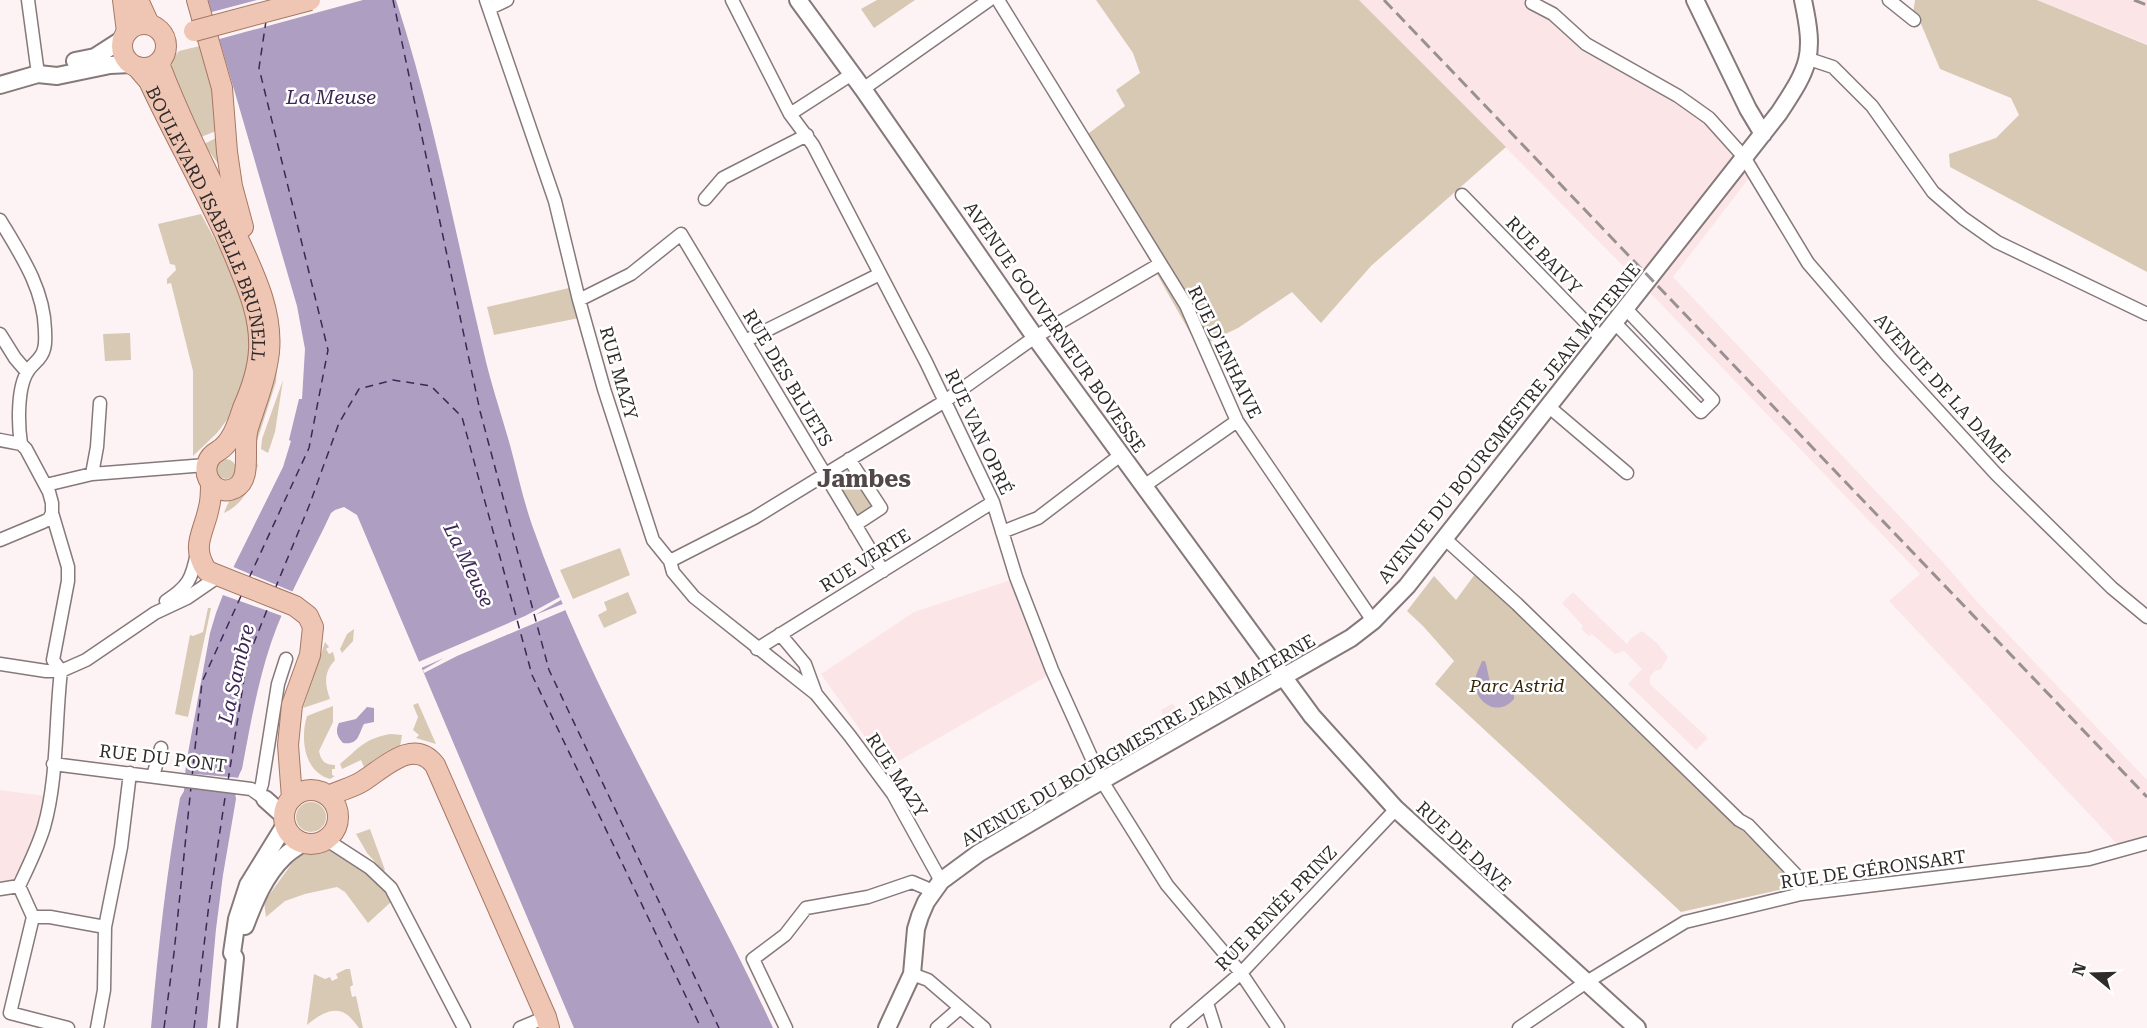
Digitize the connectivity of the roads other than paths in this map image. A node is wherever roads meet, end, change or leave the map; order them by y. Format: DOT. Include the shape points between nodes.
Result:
graph roads {
  1 [pos="28,0"];
  2 [pos="123,0"];
  3 [pos="138,0"];
  4 [pos="197,0"];
  5 [pos="310,0"];
  6 [pos="507,0"];
  7 [pos="732,0"];
  8 [pos="798,0"];
  9 [pos="989,0"];
  10 [pos="998,0"];
  11 [pos="1695,0"];
  12 [pos="1803,0"];
  13 [pos="1889,0"];
  14 [pos="1532,3"];
  15 [pos="488,4"];
  16 [pos="1914,20"];
  17 [pos="125,35"];
  18 [pos="159,42"];
  19 [pos="1809,59"];
  20 [pos="134,66"];
  21 [pos="38,74"];
  22 [pos="852,74"];
  23 [pos="0,85"];
  24 [pos="863,89"];
  25 [pos="790,114"];
  26 [pos="1763,134"];
  27 [pos="807,135"];
  28 [pos="1744,157"];
  29 [pos="1461,195"];
  30 [pos="705,199"];
  31 [pos="0,220"];
  32 [pos="1160,264"];
  33 [pos="880,274"];
  34 [pos="254,276"];
  35 [pos="579,300"];
  36 [pos="1626,309"];
  37 [pos="2147,314"];
  38 [pos="1615,323"];
  39 [pos="0,334"];
  40 [pos="1035,337"];
  41 [pos="1602,339"];
  42 [pos="745,341"];
  43 [pos="27,372"];
  44 [pos="945,401"];
  45 [pos="100,403"];
  46 [pos="1548,406"];
  47 [pos="1237,422"];
  48 [pos="0,440"];
  49 [pos="21,444"];
  50 [pos="221,450"];
  51 [pos="1122,454"];
  52 [pos="849,459"];
  53 [pos="245,461"];
  54 [pos="1627,473"];
  55 [pos="92,474"];
  56 [pos="208,474"];
  57 [pos="825,474"];
  58 [pos="46,484"];
  59 [pos="1144,486"];
  60 [pos="230,490"];
  61 [pos="993,502"];
  62 [pos="52,513"];
  63 [pos="855,525"];
  64 [pos="1002,532"];
  65 [pos="1444,538"];
  66 [pos="0,540"];
  67 [pos="198,549"];
  68 [pos="670,561"];
  69 [pos="882,571"];
  70 [pos="219,576"];
  71 [pos="155,613"];
  72 [pos="2147,617"];
  73 [pos="1373,621"];
  74 [pos="780,634"];
  75 [pos="757,649"];
  76 [pos="286,658"];
  77 [pos="0,664"];
  78 [pos="61,671"];
  79 [pos="1283,676"];
  80 [pos="816,694"];
  81 [pos="290,732"];
  82 [pos="161,748"];
  83 [pos="53,764"];
  84 [pos="130,773"];
  85 [pos="153,776"];
  86 [pos="1102,781"];
  87 [pos="362,782"];
  88 [pos="321,793"];
  89 [pos="262,796"];
  90 [pos="1396,809"];
  91 [pos="287,811"];
  92 [pos="338,817"];
  93 [pos="324,841"];
  94 [pos="303,842"];
  95 [pos="2147,843"];
  96 [pos="19,886"];
  97 [pos="937,886"];
  98 [pos="0,889"];
  99 [pos="1800,894"];
  100 [pos="33,917"];
  101 [pos="105,927"];
  102 [pos="235,958"];
  103 [pos="1241,973"];
  104 [pos="912,974"];
  105 [pos="1585,983"];
  106 [pos="1207,1003"];
  107 [pos="960,1008"];
  108 [pos="547,1023"];
  109 [pos="68,1028"];
  110 [pos="98,1028"];
  111 [pos="228,1028"];
  112 [pos="464,1028"];
  113 [pos="520,1028"];
  114 [pos="786,1028"];
  115 [pos="888,1028"];
  116 [pos="937,1028"];
  117 [pos="984,1028"];
  118 [pos="1178,1028"];
  119 [pos="1215,1028"];
  120 [pos="1278,1028"];
  121 [pos="1519,1028"];
  122 [pos="1636,1028"];
  1 -- 21 [label="street"];
  2 -- 17 [label="main road"];
  3 -- 18 [label="main road, BOULEVARD ISABELLE BRUNELL"];
  4 -- 34 [label="main road" via="222,88 232,186 251,250"];
  5 -- 18 [label="main road, bridge"];
  6 -- 15 [label="street"];
  7 -- 25 [label="street, RUE VAN OPRÉ"];
  8 -- 22 [label="main road, AVENUE GOUVERNEUR BOVESSE"];
  9 -- 24 [label="street"];
  10 -- 32 [label="street, RUE D'ENHAIVE"];
  11 -- 26 [label="main road"];
  12 -- 19 [label="main road"];
  13 -- 16 [label="street"];
  14 -- 28 [label="street, AVENUE DE LA DAME" via="1586,44 1694,106"];
  15 -- 35 [label="street, RUE MAZY" via="555,201"];
  17 -- 18 [label="main road" via="141,24"];
  17 -- 20 [label="main road" via="123,53"];
  17 -- 21 [label="main road" via="95,57 51,65"];
  18 -- 20 [label="main road" via="153,67"];
  18 -- 34 [label="main road, BOULEVARD ISABELLE BRUNELL" via="175,103"];
  19 -- 26 [label="main road, AVENUE DU BOURGMESTRE JEAN MATERNE" via="1802,79"];
  19 -- 37 [label="street" via="1833,67 1872,106 1933,192 1963,218 1997,242"];
  20 -- 21 [label="main road" via="110,65 57,76"];
  20 -- 50 [label="main road, BOULEVARD ISABELLE BRUNELL" via="149,81 212,204 254,303 259,349 255,375 233,434"];
  21 -- 23 [label="main road"];
  22 -- 24 [label="main road, AVENUE GOUVERNEUR BOVESSE"];
  22 -- 25 [label="street"];
  24 -- 40 [label="main road, AVENUE GOUVERNEUR BOVESSE"];
  25 -- 27 [label="street, RUE VAN OPRÉ"];
  26 -- 28 [label="main road, AVENUE DU BOURGMESTRE JEAN MATERNE"];
  27 -- 30 [label="street" via="723,178"];
  27 -- 33 [label="street, RUE VAN OPRÉ"];
  28 -- 36 [label="main road, AVENUE DU BOURGMESTRE JEAN MATERNE"];
  28 -- 72 [label="street, AVENUE DE LA DAME" via="1808,263 1889,357 1996,474 2112,588"];
  29 -- 41 [label="street, RUE BAIVY"];
  31 -- 43 [label="street" via="33,276 45,326 45,348"];
  32 -- 40 [label="street"];
  32 -- 47 [label="street, RUE D'ENHAIVE" via="1186,305"];
  33 -- 42 [label="street"];
  33 -- 44 [label="street, RUE VAN OPRÉ"];
  34 -- 53 [label="main road, BOULEVARD ISABELLE BRUNELL" via="266,312 269,352 244,439"];
  35 -- 42 [label="street, RUE DES BLUETS" via="630,274 681,234"];
  35 -- 68 [label="street, RUE MAZY" via="653,540"];
  36 -- 38 [label="main road, AVENUE DU BOURGMESTRE JEAN MATERNE"];
  36 -- 38 [label="street" via="1713,400 1701,412"];
  38 -- 41 [label="main road, AVENUE DU BOURGMESTRE JEAN MATERNE"];
  39 -- 43 [label="street"];
  40 -- 44 [label="street"];
  40 -- 51 [label="main road, AVENUE GOUVERNEUR BOVESSE"];
  41 -- 46 [label="main road, AVENUE DU BOURGMESTRE JEAN MATERNE"];
  42 -- 57 [label="street, RUE DES BLUETS"];
  43 -- 49 [label="street" via="19,412"];
  44 -- 52 [label="street"];
  44 -- 61 [label="street, RUE VAN OPRÉ"];
  45 -- 55 [label="street"];
  46 -- 54 [label="street"];
  46 -- 65 [label="main road, AVENUE DU BOURGMESTRE JEAN MATERNE"];
  47 -- 59 [label="street"];
  47 -- 73 [label="street, RUE D'ENHAIVE"];
  48 -- 49 [label="street"];
  49 -- 58 [label="street"];
  50 -- 53 [label="main road" via="233,450"];
  50 -- 56 [label="main road, BOULEVARD ISABELLE BRUNELL" via="212,455"];
  51 -- 59 [label="main road, AVENUE GOUVERNEUR BOVESSE"];
  51 -- 64 [label="street" via="1038,518"];
  52 -- 57 [label="street"];
  52 -- 63 [label="street" via="881,508"];
  53 -- 60 [label="main road, BOULEVARD ISABELLE BRUNELL" via="244,479"];
  55 -- 56 [label="street"];
  55 -- 58 [label="street"];
  56 -- 60 [label="main road" via="220,489"];
  56 -- 67 [label="main road" via="209,509"];
  57 -- 63 [label="street, RUE DES BLUETS"];
  57 -- 68 [label="street" via="754,518"];
  58 -- 62 [label="street"];
  59 -- 79 [label="main road, AVENUE GOUVERNEUR BOVESSE"];
  60 -- 70 [label="main road, BOULEVARD ISABELLE BRUNELL" via="211,540"];
  61 -- 64 [label="street, RUE VAN OPRÉ"];
  61 -- 69 [label="street, RUE VERTE"];
  62 -- 66 [label="street" via="49,519"];
  62 -- 78 [label="street" via="68,567 53,660"];
  63 -- 69 [label="street, RUE DES BLUETS"];
  64 -- 86 [label="street, RUE VAN OPRÉ" via="1052,670"];
  65 -- 73 [label="main road, AVENUE DU BOURGMESTRE JEAN MATERNE" via="1407,586"];
  65 -- 99 [label="street" via="1748,825 1795,874"];
  67 -- 70 [label="main road" via="207,571"];
  67 -- 71 [label="street" via="188,582"];
  68 -- 75 [label="street, RUE MAZY" via="673,572 694,597"];
  69 -- 74 [label="street, RUE VERTE"];
  70 -- 71 [label="street" via="187,598"];
  70 -- 81 [label="main road" via="295,606 308,616 313,640 292,705"];
  71 -- 78 [label="street" via="86,660"];
  73 -- 79 [label="main road, AVENUE DU BOURGMESTRE JEAN MATERNE" via="1351,638"];
  74 -- 75 [label="street, RUE VERTE"];
  74 -- 80 [label="street, RUE MAZY" via="805,664"];
  75 -- 80 [label="street, RUE MAZY"];
  76 -- 89 [label="street" via="278,684"];
  77 -- 78 [label="street"];
  78 -- 83 [label="street"];
  79 -- 86 [label="main road, AVENUE DU BOURGMESTRE JEAN MATERNE"];
  79 -- 90 [label="main road, RUE DE DAVE" via="1312,716"];
  80 -- 97 [label="street, RUE MAZY" via="893,794"];
  81 -- 88 [label="main road" via="297,759"];
  81 -- 91 [label="main road"];
  82 -- 85 [label="street"];
  83 -- 84 [label="street, RUE DU PONT"];
  83 -- 96 [label="street" via="45,824"];
  84 -- 85 [label="street, RUE DU PONT"];
  84 -- 101 [label="street"];
  85 -- 89 [label="street, RUE DU PONT" via="254,789"];
  86 -- 97 [label="main road, AVENUE DU BOURGMESTRE JEAN MATERNE" via="979,854"];
  86 -- 103 [label="street, RUE VAN OPRÉ" via="1167,885"];
  87 -- 88 [label="main road"];
  87 -- 92 [label="main road"];
  87 -- 108 [label="main road" via="411,753 426,756 435,765"];
  88 -- 91 [label="main road" via="301,791"];
  88 -- 92 [label="main road" via="335,805"];
  89 -- 91 [label="main road, RUE DU PONT"];
  90 -- 103 [label="street, RUE RENÉE PRINZ"];
  90 -- 105 [label="main road, RUE DE DAVE"];
  91 -- 94 [label="main road" via="291,835"];
  91 -- 102 [label="main road" via="241,903 232,953"];
  92 -- 93 [label="main road" via="334,831"];
  93 -- 94 [label="main road"];
  93 -- 112 [label="street" via="370,868 391,888"];
  94 -- 102 [label="main road" via="272,870 253,905"];
  95 -- 99 [label="street, RUE DE GÉRONSART" via="2089,859"];
  96 -- 98 [label="street"];
  96 -- 100 [label="street"];
  97 -- 104 [label="main road, AVENUE DU BOURGMESTRE JEAN MATERNE" via="916,929"];
  97 -- 114 [label="street" via="912,882 868,897 806,908 785,935 753,959"];
  99 -- 105 [label="street, RUE DE GÉRONSART" via="1685,922"];
  100 -- 101 [label="street"];
  100 -- 109 [label="street" via="9,1013"];
  101 -- 110 [label="street" via="104,990"];
  102 -- 111 [label="main road"];
  103 -- 106 [label="street, RUE RENÉE PRINZ"];
  103 -- 120 [label="street, RUE VAN OPRÉ"];
  104 -- 107 [label="street" via="928,980"];
  104 -- 115 [label="main road, AVENUE DU BOURGMESTRE JEAN MATERNE"];
  105 -- 121 [label="street, RUE DE GÉRONSART"];
  105 -- 122 [label="main road, RUE DE DAVE"];
  106 -- 118 [label="street, RUE RENÉE PRINZ"];
  106 -- 119 [label="street"];
  107 -- 116 [label="street"];
  107 -- 117 [label="street"];
  108 -- 113 [label="street"];
}
